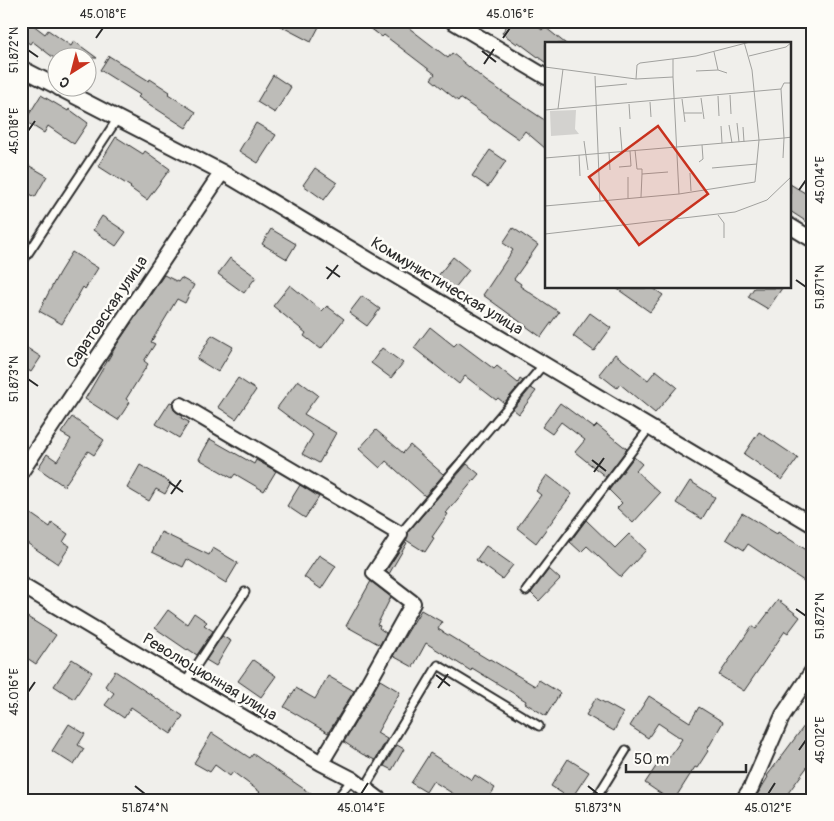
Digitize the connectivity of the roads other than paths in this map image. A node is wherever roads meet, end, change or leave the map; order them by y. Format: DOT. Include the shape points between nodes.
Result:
graph roads {
  1 [pos="452,21"];
  2 [pos="24,74"];
  3 [pos="545,76"];
  4 [pos="48,83"];
  5 [pos="79,98"];
  6 [pos="118,118"];
  7 [pos="222,172"];
  8 [pos="792,227"];
  9 [pos="813,240"];
  10 [pos="21,264"];
  11 [pos="544,364"];
  12 [pos="181,405"];
  13 [pos="650,427"];
  14 [pos="21,472"];
  15 [pos="813,525"];
  16 [pos="400,534"];
  17 [pos="21,585"];
  18 [pos="526,591"];
  19 [pos="245,592"];
  20 [pos="813,670"];
  21 [pos="185,683"];
  22 [pos="539,726"];
  23 [pos="626,750"];
  24 [pos="320,762"];
  25 [pos="352,779"];
  26 [pos="364,789"];
  27 [pos="336,800"];
  28 [pos="380,800"];
  29 [pos="595,800"];
  30 [pos="743,800"];
  1 -- 3 [label="street"];
  2 -- 4 [label="street, Коммунистическая улица"];
  5 -- 6 [label="street, Коммунистическая улица"];
  6 -- 7 [label="street, Коммунистическая улица"];
  6 -- 10 [label="lane"];
  7 -- 11 [label="street, Коммунистическая улица"];
  7 -- 14 [label="street, Саратовская улица"];
  8 -- 9 [label="street"];
  11 -- 13 [label="street, Коммунистическая улица"];
  11 -- 16 [label="lane"];
  12 -- 16 [label="street"];
  13 -- 15 [label="street, Коммунистическая улица"];
  13 -- 18 [label="lane"];
  16 -- 24 [label="street" via="374,573 413,603"];
  17 -- 21 [label="street, Революционная улица"];
  19 -- 21 [label="lane"];
  20 -- 30 [label="street" via="783,715"];
  21 -- 24 [label="street, Революционная улица"];
  22 -- 26 [label="lane" via="438,665"];
  23 -- 29 [label="lane"];
  24 -- 25 [label="street, Революционная улица"];
  25 -- 26 [label="street, Революционная улица"];
  25 -- 27 [label="lane"];
  26 -- 28 [label="street, Революционная улица"];
}
